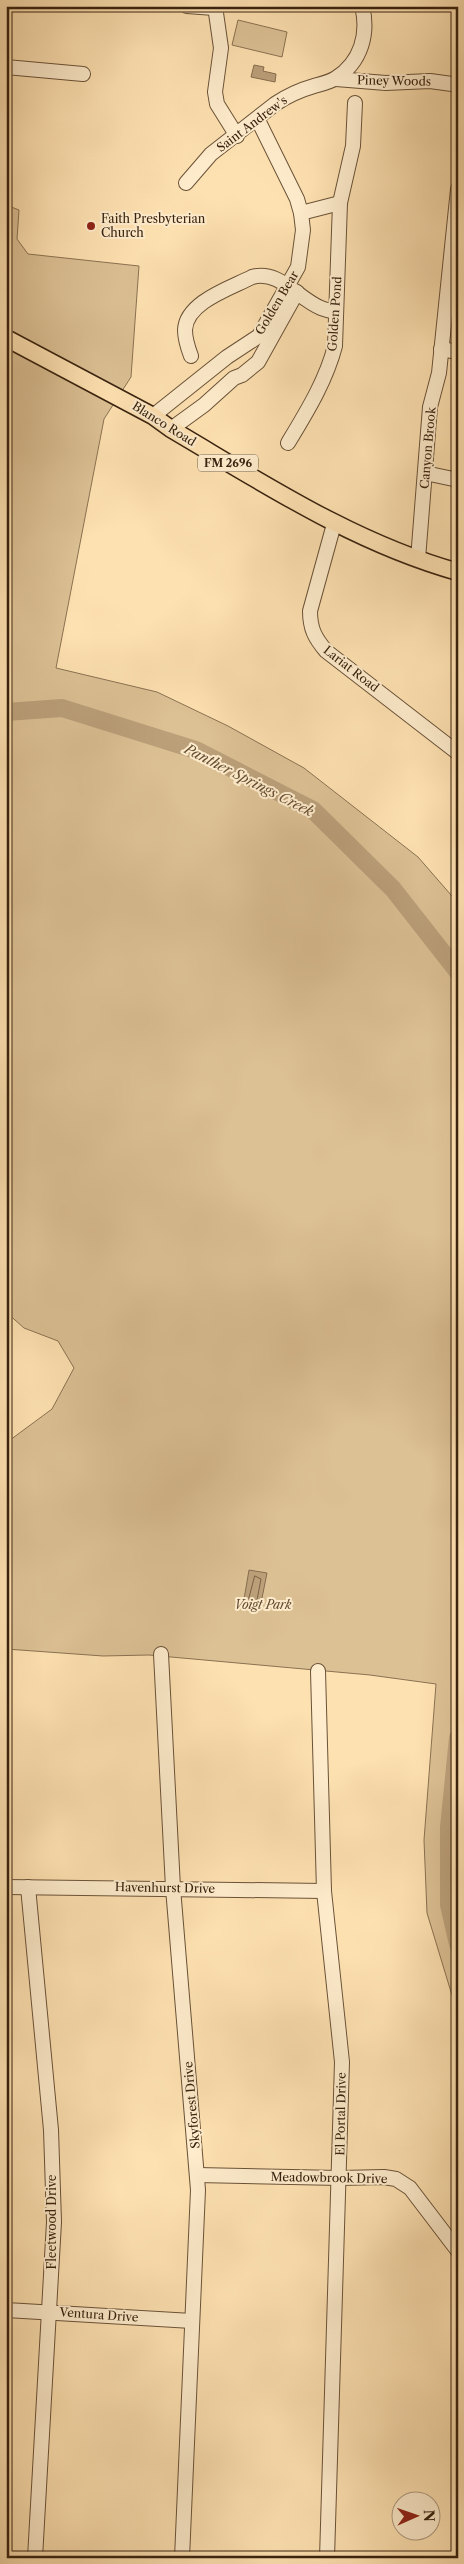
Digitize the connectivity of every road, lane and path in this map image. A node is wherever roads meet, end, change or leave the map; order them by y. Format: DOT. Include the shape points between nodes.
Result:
graph roads {
  1 [pos="187,6"];
  2 [pos="362,6"];
  3 [pos="214,7"];
  4 [pos="6,67"];
  5 [pos="83,74"];
  6 [pos="336,79"];
  7 [pos="452,84"];
  8 [pos="355,103"];
  9 [pos="258,120"];
  10 [pos="237,136"];
  11 [pos="186,183"];
  12 [pos="458,189"];
  13 [pos="340,203"];
  14 [pos="301,213"];
  15 [pos="293,289"];
  16 [pos="336,312"];
  17 [pos="6,338"];
  18 [pos="441,349"];
  19 [pos="458,352"];
  20 [pos="191,356"];
  21 [pos="153,416"];
  22 [pos="171,429"];
  23 [pos="288,443"];
  24 [pos="425,473"];
  25 [pos="458,480"];
  26 [pos="334,524"];
  27 [pos="418,559"];
  28 [pos="458,572"];
  29 [pos="458,753"];
  30 [pos="161,1654"];
  31 [pos="318,1671"];
  32 [pos="6,1887"];
  33 [pos="28,1887"];
  34 [pos="173,1888"];
  35 [pos="324,1891"];
  36 [pos="197,2175"];
  37 [pos="340,2178"];
  38 [pos="458,2251"];
  39 [pos="6,2310"];
  40 [pos="50,2312"];
  41 [pos="192,2321"];
  42 [pos="35,2558"];
  43 [pos="182,2558"];
  44 [pos="327,2558"];
  1 -- 3 [label="street"];
  2 -- 6 [label="street, Saint Andrew's" via="365,36 362,48 352,64"];
  3 -- 10 [label="street" via="221,48 215,92 217,104"];
  4 -- 5 [label="street"];
  6 -- 7 [label="street, Piney Woods"];
  6 -- 9 [label="street, Saint Andrew's" via="285,97"];
  8 -- 13 [label="street, Golden Pond" via="353,146"];
  9 -- 10 [label="street, Saint Andrew's"];
  9 -- 14 [label="street, Golden Bear"];
  10 -- 11 [label="street, Saint Andrew's" via="211,154"];
  12 -- 18 [label="street, Canyon Brook"];
  13 -- 14 [label="street"];
  13 -- 16 [label="street, Golden Pond"];
  14 -- 15 [label="street, Golden Bear" via="302,248"];
  15 -- 16 [label="street" via="320,308"];
  15 -- 20 [label="street" via="261,274 201,304 191,313 185,328"];
  15 -- 21 [label="street, Golden Bear" via="259,336"];
  15 -- 22 [label="street, Golden Bear" via="258,362"];
  16 -- 23 [label="street, Golden Pond" via="335,346 331,360 312,403"];
  17 -- 21 [label="main road, Blanco Road / FM 2696"];
  18 -- 19 [label="street"];
  18 -- 24 [label="street, Canyon Brook" via="439,373 430,407"];
  21 -- 22 [label="main road, Blanco Road / FM 2696"];
  22 -- 26 [label="main road, Blanco Road / FM 2696"];
  24 -- 25 [label="street"];
  24 -- 27 [label="street, Canyon Brook"];
  26 -- 27 [label="main road, Blanco Road / FM 2696"];
  26 -- 29 [label="street, Lariat Road" via="310,611 314,637 326,651"];
  27 -- 28 [label="main road, Blanco Road / FM 2696"];
  30 -- 34 [label="street, Skyforest Drive"];
  31 -- 35 [label="street, El Portal Drive"];
  32 -- 33 [label="street, Havenhurst Drive"];
  33 -- 34 [label="street, Havenhurst Drive"];
  33 -- 40 [label="street, Fleetwood Drive" via="51,2130 54,2222"];
  34 -- 35 [label="street, Havenhurst Drive"];
  34 -- 36 [label="street, Skyforest Drive"];
  35 -- 37 [label="street, El Portal Drive" via="342,2062"];
  36 -- 37 [label="street, Meadowbrook Drive"];
  36 -- 41 [label="street, Skyforest Drive"];
  37 -- 38 [label="street, Meadowbrook Drive" via="396,2179 410,2188"];
  37 -- 44 [label="street, El Portal Drive"];
  39 -- 40 [label="street, Ventura Drive"];
  40 -- 41 [label="street, Ventura Drive"];
  40 -- 42 [label="street, Fleetwood Drive"];
  41 -- 43 [label="street, Skyforest Drive"];
}
